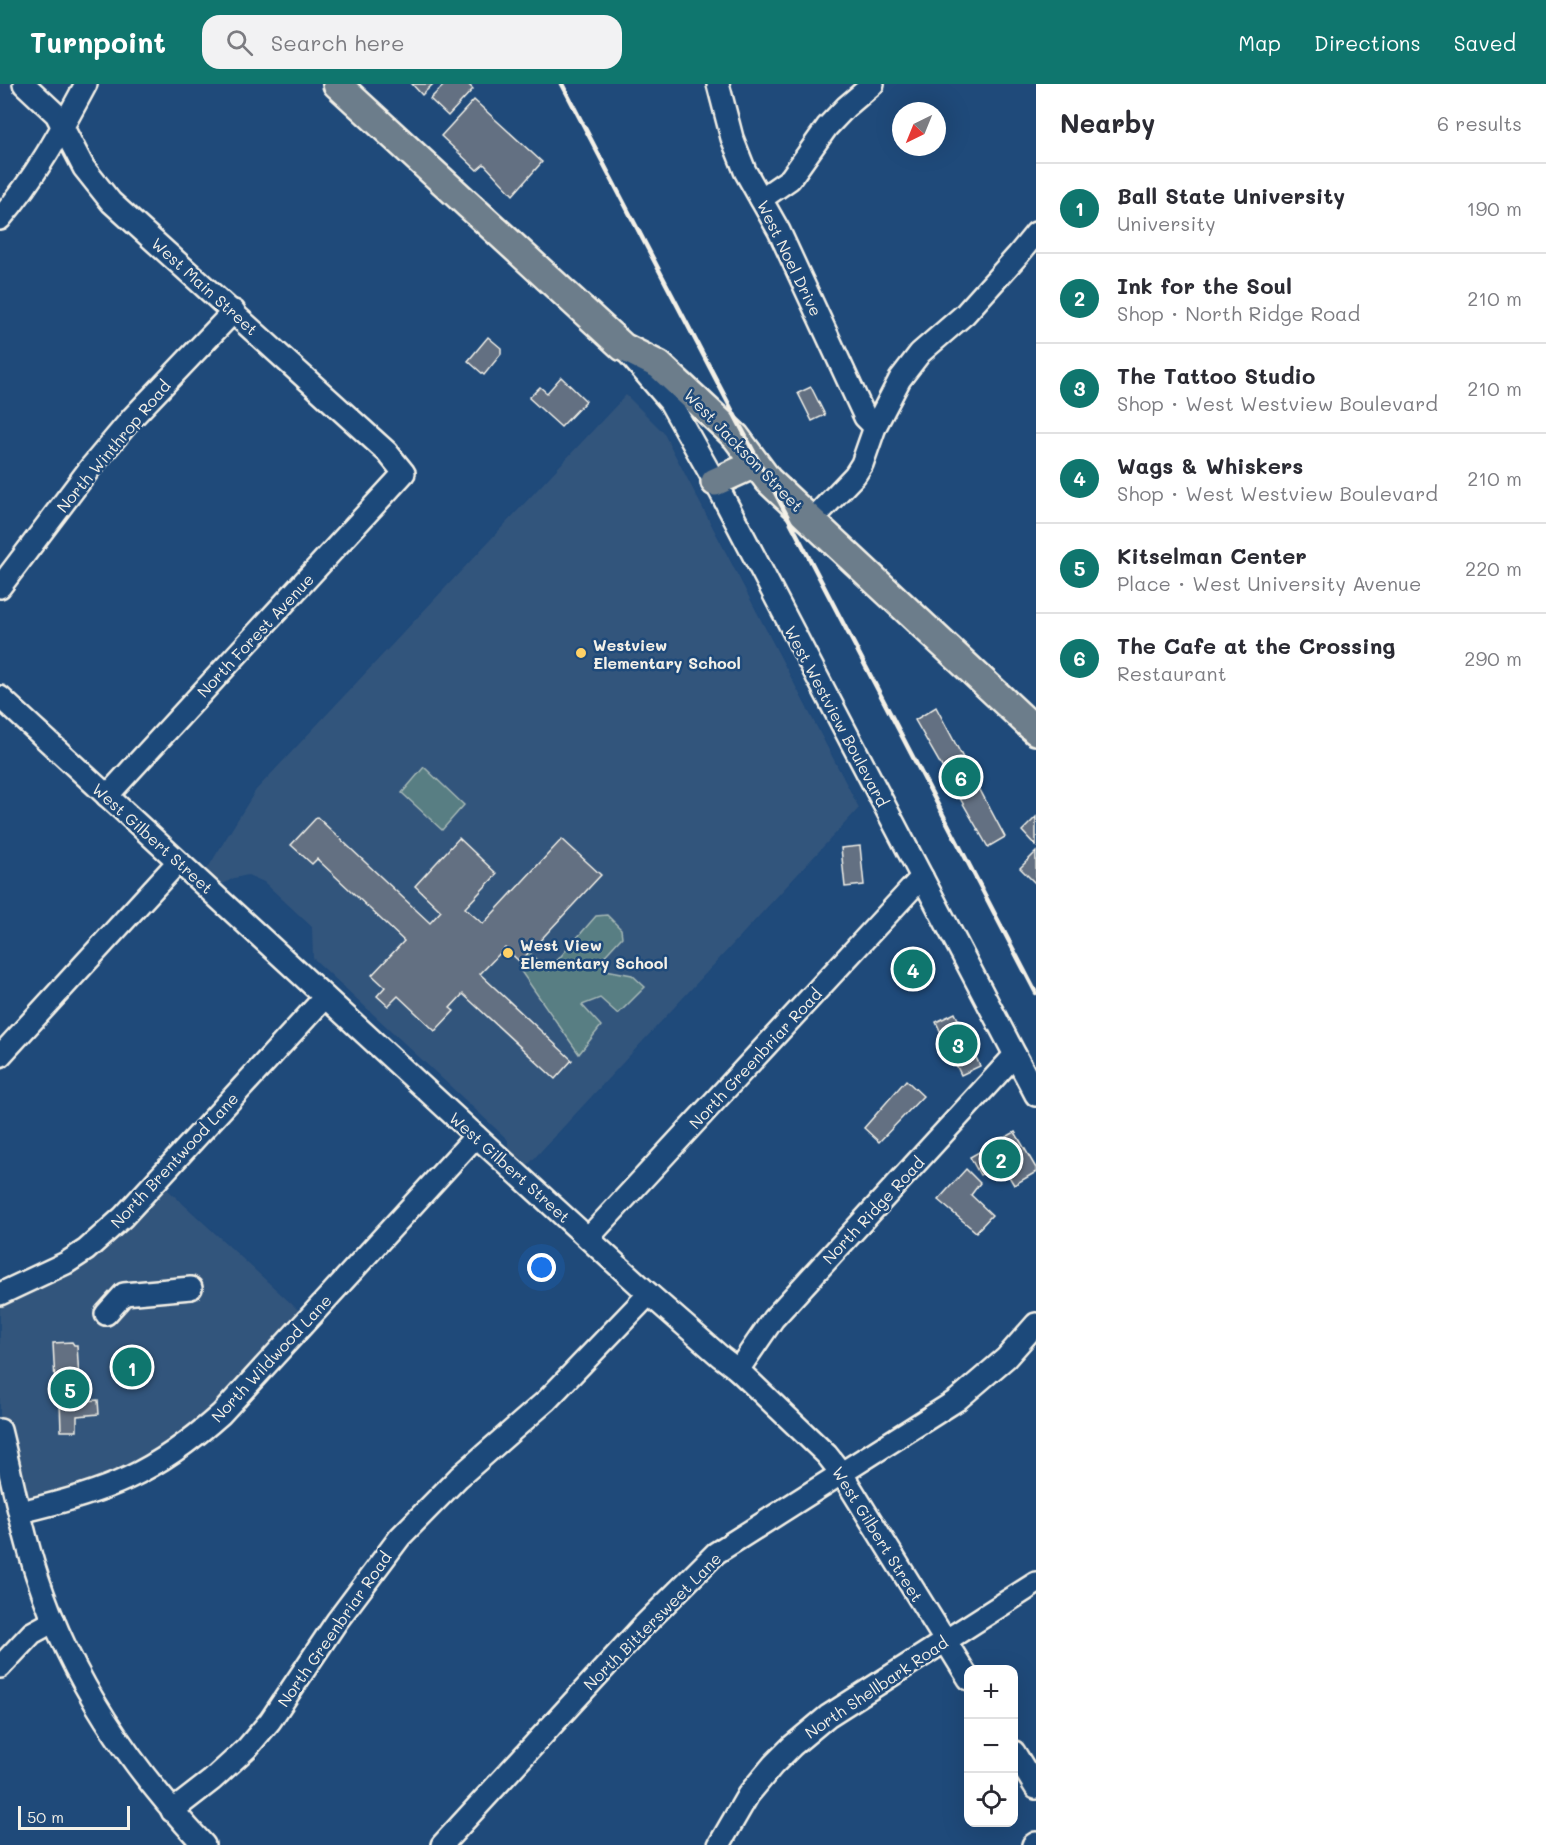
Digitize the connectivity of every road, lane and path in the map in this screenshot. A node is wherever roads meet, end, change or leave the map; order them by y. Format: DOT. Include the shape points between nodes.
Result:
graph roads {
  1 [pos="24,84"];
  2 [pos="86,84"];
  3 [pos="337,84"];
  4 [pos="718,84"];
  5 [pos="873,84"];
  6 [pos="63,128"];
  7 [pos="762,199"];
  8 [pos="0,219"];
  9 [pos="1036,233"];
  10 [pos="234,311"];
  11 [pos="623,347"];
  12 [pos="874,428"];
  13 [pos="755,464"];
  14 [pos="404,473"];
  15 [pos="715,482"];
  16 [pos="812,520"];
  17 [pos="0,587"];
  18 [pos="5,706"];
  19 [pos="1036,731"];
  20 [pos="106,796"];
  21 [pos="177,863"];
  22 [pos="921,877"];
  23 [pos="325,997"];
  24 [pos="0,1056"];
  25 [pos="1015,1056"];
  26 [pos="1036,1095"];
  27 [pos="476,1136"];
  28 [pos="588,1238"];
  29 [pos="191,1288"];
  30 [pos="0,1294"];
  31 [pos="649,1294"];
  32 [pos="106,1314"];
  33 [pos="1036,1324"];
  34 [pos="738,1370"];
  35 [pos="0,1430"];
  36 [pos="842,1474"];
  37 [pos="20,1512"];
  38 [pos="1036,1583"];
  39 [pos="54,1621"];
  40 [pos="944,1640"];
  41 [pos="0,1667"];
  42 [pos="964,1671"];
  43 [pos="1018,1759"];
  44 [pos="1036,1788"];
  45 [pos="172,1811"];
  46 [pos="204,1845"];
  47 [pos="442,1845"];
  48 [pos="718,1845"];
  1 -- 6 [label="street, West Main Street" via="56,114"];
  2 -- 6 [label="street"];
  3 -- 11 [label="main road, West Jackson Street"];
  4 -- 7 [label="street, West Noel Drive" via="737,152"];
  5 -- 7 [label="street" via="827,127 790,178"];
  6 -- 8 [label="street"];
  6 -- 10 [label="street, West Main Street" via="84,168 104,194"];
  7 -- 12 [label="street, West Noel Drive" via="865,417"];
  9 -- 12 [label="street" via="965,314 920,353 900,379"];
  10 -- 14 [label="street, West Main Street" via="387,452"];
  10 -- 17 [label="street, North Winthrop Road" via="125,426"];
  11 -- 13 [label="main road, West Jackson Street" via="659,365 736,437"];
  11 -- 15 [label="street, West Westview Boulevard" via="670,402"];
  12 -- 16 [label="street" via="855,475"];
  13 -- 15 [label="main road"];
  13 -- 16 [label="main road, West Jackson Street"];
  14 -- 20 [label="street, North Forest Avenue"];
  15 -- 22 [label="street, West Westview Boulevard"];
  16 -- 19 [label="main road, West Jackson Street"];
  18 -- 20 [label="street, West Gilbert Street"];
  20 -- 21 [label="street, West Gilbert Street"];
  21 -- 23 [label="street, West Gilbert Street"];
  21 -- 24 [label="street"];
  22 -- 25 [label="street, West Westview Boulevard"];
  22 -- 28 [label="street, North Greenbriar Road"];
  23 -- 27 [label="street, West Gilbert Street"];
  23 -- 30 [label="street, North Brentwood Lane" via="123,1217 61,1266"];
  25 -- 26 [label="street, West Westview Boulevard"];
  25 -- 34 [label="street, North Ridge Road" via="773,1318"];
  27 -- 28 [label="street, West Gilbert Street"];
  27 -- 37 [label="street, North Wildwood Lane" via="221,1414 194,1438 146,1471 98,1492"];
  28 -- 31 [label="street, West Gilbert Street"];
  29 -- 32 [label="street" via="124,1294"];
  31 -- 34 [label="street, West Gilbert Street"];
  31 -- 45 [label="street, North Greenbriar Road" via="547,1400 400,1537 270,1721 247,1748"];
  33 -- 36 [label="street, North Bittersweet Lane" via="1006,1358 957,1400"];
  34 -- 36 [label="street, West Gilbert Street"];
  35 -- 37 [label="street"];
  36 -- 40 [label="street, West Gilbert Street"];
  36 -- 47 [label="street, North Bittersweet Lane" via="716,1553 641,1628"];
  37 -- 39 [label="street" via="37,1577"];
  38 -- 40 [label="street, North Shellbark Road"];
  39 -- 41 [label="street" via="32,1633"];
  39 -- 45 [label="street" via="80,1677 118,1741"];
  40 -- 42 [label="street, West Gilbert Street"];
  40 -- 48 [label="street, North Shellbark Road" via="828,1716 792,1746 748,1795"];
  43 -- 44 [label="street"];
  45 -- 46 [label="street"];
}
